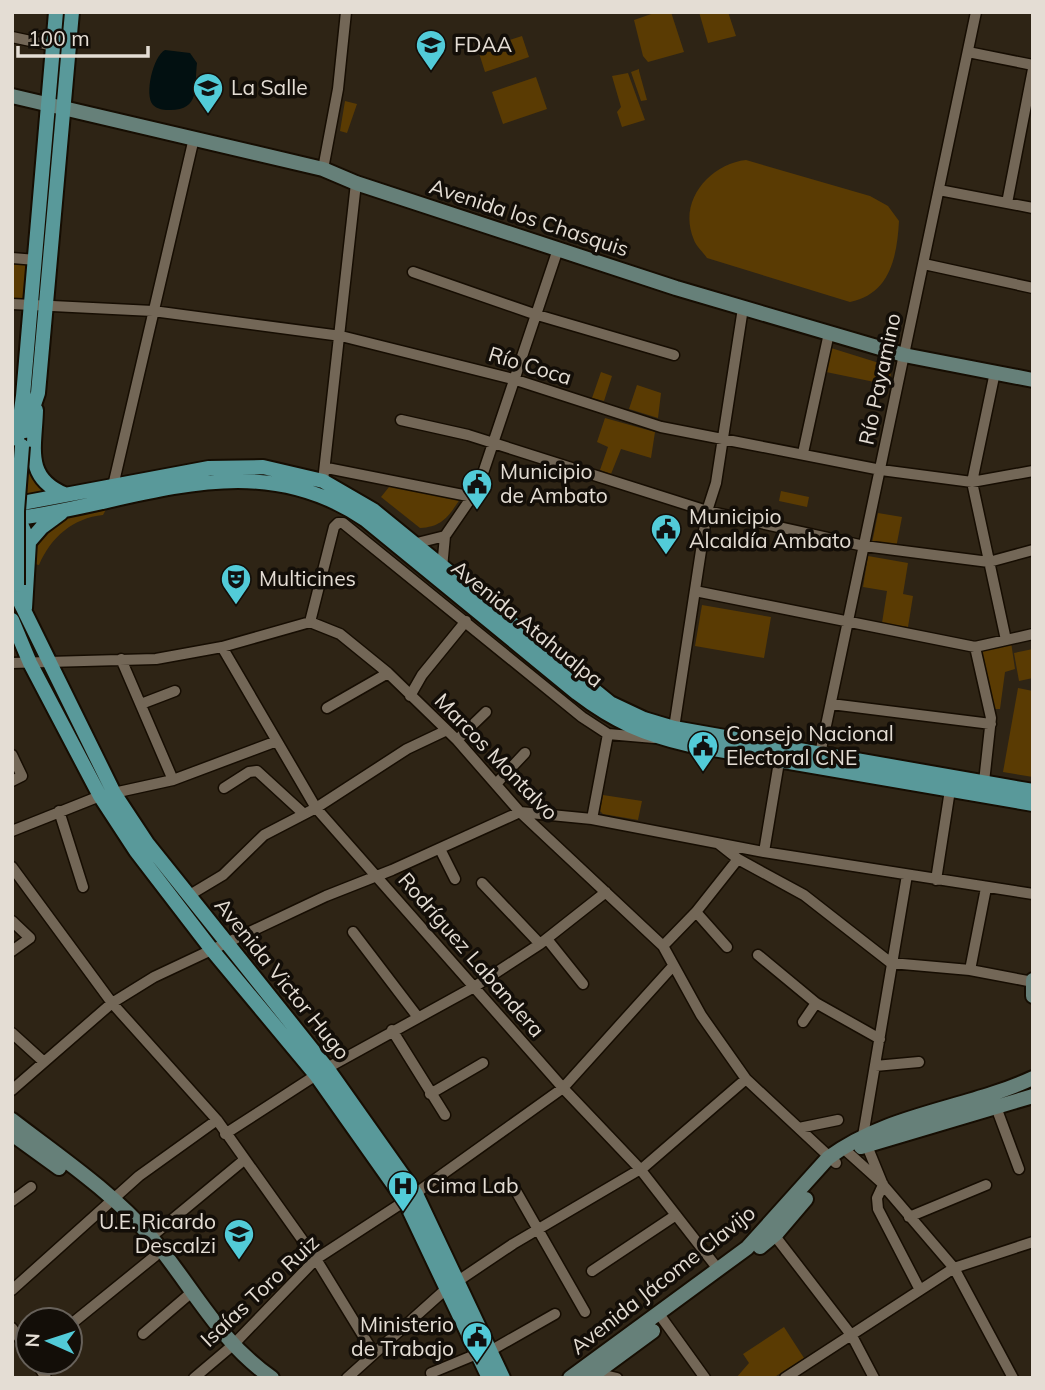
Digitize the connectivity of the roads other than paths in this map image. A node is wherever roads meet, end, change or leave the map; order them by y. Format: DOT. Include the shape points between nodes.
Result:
graph roads {
  1 [pos="56,12"];
  2 [pos="72,12"];
  3 [pos="346,12"];
  4 [pos="976,12"];
  5 [pos="12,37"];
  6 [pos="54,46"];
  7 [pos="968,52"];
  8 [pos="1033,67"];
  9 [pos="12,96"];
  10 [pos="56,107"];
  11 [pos="194,138"];
  12 [pos="323,169"];
  13 [pos="356,183"];
  14 [pos="939,190"];
  15 [pos="1007,203"];
  16 [pos="1033,208"];
  17 [pos="558,249"];
  18 [pos="12,258"];
  19 [pos="36,260"];
  20 [pos="924,264"];
  21 [pos="413,272"];
  22 [pos="1033,288"];
  23 [pos="12,304"];
  24 [pos="39,305"];
  25 [pos="743,308"];
  26 [pos="153,311"];
  27 [pos="534,314"];
  28 [pos="829,333"];
  29 [pos="341,337"];
  30 [pos="674,355"];
  31 [pos="904,355"];
  32 [pos="995,372"];
  33 [pos="19,373"];
  34 [pos="513,379"];
  35 [pos="1033,380"];
  36 [pos="30,399"];
  37 [pos="401,421"];
  38 [pos="19,437"];
  39 [pos="723,437"];
  40 [pos="492,443"];
  41 [pos="803,453"];
  42 [pos="35,458"];
  43 [pos="13,466"];
  44 [pos="881,470"];
  45 [pos="1033,471"];
  46 [pos="325,474"];
  47 [pos="972,482"];
  48 [pos="113,486"];
  49 [pos="473,497"];
  50 [pos="66,501"];
  51 [pos="707,511"];
  52 [pos="19,512"];
  53 [pos="445,536"];
  54 [pos="12,542"];
  55 [pos="416,543"];
  56 [pos="29,546"];
  57 [pos="864,546"];
  58 [pos="1033,550"];
  59 [pos="989,562"];
  60 [pos="442,565"];
  61 [pos="444,583"];
  62 [pos="695,590"];
  63 [pos="20,596"];
  64 [pos="12,620"];
  65 [pos="466,621"];
  66 [pos="310,622"];
  67 [pos="847,623"];
  68 [pos="1033,634"];
  69 [pos="20,636"];
  70 [pos="1006,640"];
  71 [pos="222,647"];
  72 [pos="975,647"];
  73 [pos="121,659"];
  74 [pos="48,661"];
  75 [pos="12,663"];
  76 [pos="30,663"];
  77 [pos="388,673"];
  78 [pos="175,691"];
  79 [pos="410,696"];
  80 [pos="141,704"];
  81 [pos="831,704"];
  82 [pos="327,708"];
  83 [pos="486,712"];
  84 [pos="991,724"];
  85 [pos="674,728"];
  86 [pos="445,731"];
  87 [pos="608,734"];
  88 [pos="657,737"];
  89 [pos="457,740"];
  90 [pos="278,741"];
  91 [pos="525,753"];
  92 [pos="820,754"];
  93 [pos="12,755"];
  94 [pos="779,762"];
  95 [pos="173,779"];
  96 [pos="12,781"];
  97 [pos="984,782"];
  98 [pos="496,784"];
  99 [pos="224,788"];
  100 [pos="950,790"];
  101 [pos="1033,791"];
  102 [pos="107,795"];
  103 [pos="1033,804"];
  104 [pos="316,808"];
  105 [pos="59,811"];
  106 [pos="520,812"];
  107 [pos="304,814"];
  108 [pos="592,819"];
  109 [pos="12,831"];
  110 [pos="715,841"];
  111 [pos="440,849"];
  112 [pos="764,852"];
  113 [pos="738,859"];
  114 [pos="12,867"];
  115 [pos="907,875"];
  116 [pos="376,876"];
  117 [pos="455,879"];
  118 [pos="936,880"];
  119 [pos="482,883"];
  120 [pos="83,887"];
  121 [pos="986,888"];
  122 [pos="606,892"];
  123 [pos="1033,894"];
  124 [pos="188,896"];
  125 [pos="696,912"];
  126 [pos="12,921"];
  127 [pos="353,932"];
  128 [pos="543,941"];
  129 [pos="227,942"];
  130 [pos="663,946"];
  131 [pos="727,947"];
  132 [pos="212,950"];
  133 [pos="12,951"];
  134 [pos="758,955"];
  135 [pos="891,963"];
  136 [pos="673,966"];
  137 [pos="970,970"];
  138 [pos="583,984"];
  139 [pos="1032,985"];
  140 [pos="474,987"];
  141 [pos="112,1003"];
  142 [pos="816,1003"];
  143 [pos="417,1016"];
  144 [pos="803,1022"];
  145 [pos="392,1030"];
  146 [pos="12,1033"];
  147 [pos="880,1040"];
  148 [pos="44,1062"];
  149 [pos="919,1062"];
  150 [pos="483,1063"];
  151 [pos="875,1066"];
  152 [pos="322,1071"];
  153 [pos="1033,1078"];
  154 [pos="746,1079"];
  155 [pos="563,1088"];
  156 [pos="12,1090"];
  157 [pos="430,1094"];
  158 [pos="1033,1096"];
  159 [pos="996,1107"];
  160 [pos="445,1115"];
  161 [pos="12,1120"];
  162 [pos="217,1120"];
  163 [pos="838,1120"];
  164 [pos="799,1128"];
  165 [pos="226,1133"];
  166 [pos="12,1134"];
  167 [pos="864,1140"];
  168 [pos="839,1156"];
  169 [pos="244,1160"];
  170 [pos="640,1169"];
  171 [pos="1018,1169"];
  172 [pos="883,1185"];
  173 [pos="986,1185"];
  174 [pos="32,1186"];
  175 [pos="516,1191"];
  176 [pos="410,1198"];
  177 [pos="12,1201"];
  178 [pos="112,1202"];
  179 [pos="676,1215"];
  180 [pos="909,1217"];
  181 [pos="538,1230"];
  182 [pos="775,1236"];
  183 [pos="151,1237"];
  184 [pos="1033,1242"];
  185 [pos="155,1256"];
  186 [pos="316,1259"];
  187 [pos="954,1268"];
  188 [pos="718,1269"];
  189 [pos="592,1271"];
  190 [pos="451,1285"];
  191 [pos="12,1290"];
  192 [pos="920,1290"];
  193 [pos="189,1294"];
  194 [pos="585,1312"];
  195 [pos="84,1314"];
  196 [pos="555,1314"];
  197 [pos="662,1318"];
  198 [pos="143,1334"];
  199 [pos="852,1336"];
  200 [pos="230,1347"];
  201 [pos="373,1352"];
  202 [pos="484,1352"];
  203 [pos="431,1373"];
  204 [pos="592,1375"];
  205 [pos="194,1378"];
  206 [pos="256,1378"];
  207 [pos="272,1378"];
  208 [pos="347,1378"];
  209 [pos="489,1378"];
  210 [pos="503,1378"];
  211 [pos="570,1378"];
  212 [pos="617,1378"];
  213 [pos="705,1378"];
  214 [pos="785,1378"];
  215 [pos="874,1378"];
  216 [pos="1013,1378"];
  1 -- 6 [label="main road, Avenida Victor Hugo"];
  2 -- 10 [label="main road, Avenida Victor Hugo"];
  3 -- 12 [label="street"];
  4 -- 7 [label="street, Río Payamino"];
  5 -- 6 [label="street"];
  6 -- 10 [label="main road, Avenida Victor Hugo"];
  7 -- 8 [label="street"];
  7 -- 14 [label="street, Río Payamino"];
  8 -- 15 [label="street"];
  9 -- 10 [label="street, Avenida los Chasquis"];
  10 -- 11 [label="street, Avenida los Chasquis"];
  10 -- 19 [label="main road, Avenida Victor Hugo"];
  10 -- 24 [label="main road, Avenida Victor Hugo"];
  11 -- 12 [label="street, Avenida los Chasquis"];
  11 -- 26 [label="street"];
  12 -- 13 [label="street, Avenida los Chasquis"];
  13 -- 17 [label="street, Avenida los Chasquis"];
  13 -- 29 [label="street"];
  14 -- 15 [label="street"];
  14 -- 20 [label="street, Río Payamino"];
  15 -- 16 [label="street"];
  17 -- 25 [label="street, Avenida los Chasquis"];
  17 -- 27 [label="street"];
  18 -- 19 [label="street"];
  19 -- 24 [label="main road, Avenida Victor Hugo"];
  20 -- 22 [label="street"];
  20 -- 31 [label="street, Río Payamino"];
  21 -- 27 [label="street"];
  23 -- 24 [label="street, Río Coca"];
  24 -- 26 [label="street, Río Coca"];
  24 -- 33 [label="main road, Avenida Victor Hugo"];
  24 -- 36 [label="main road, Avenida Victor Hugo"];
  25 -- 28 [label="street, Avenida los Chasquis"];
  25 -- 39 [label="street"];
  26 -- 29 [label="street, Río Coca"];
  26 -- 48 [label="street"];
  27 -- 30 [label="street"];
  27 -- 34 [label="street"];
  28 -- 31 [label="street, Avenida los Chasquis"];
  28 -- 41 [label="street"];
  29 -- 34 [label="street, Río Coca"];
  29 -- 46 [label="street"];
  31 -- 32 [label="street, Avenida los Chasquis"];
  31 -- 44 [label="street, Río Payamino"];
  32 -- 35 [label="street, Avenida los Chasquis"];
  32 -- 47 [label="street"];
  33 -- 36 [label="main road, Avenida Victor Hugo"];
  34 -- 39 [label="street, Río Coca" via="661,427"];
  34 -- 40 [label="street"];
  36 -- 38 [label="main road, Avenida Victor Hugo"];
  36 -- 42 [label="main road"];
  37 -- 40 [label="street"];
  38 -- 43 [label="main road, Avenida Victor Hugo"];
  38 -- 63 [label="main road, Avenida Victor Hugo, bridge"];
  39 -- 41 [label="street, Río Coca"];
  39 -- 51 [label="street"];
  40 -- 49 [label="street"];
  40 -- 51 [label="street"];
  41 -- 44 [label="street, Río Coca"];
  42 -- 43 [label="main road" via="27,465"];
  42 -- 50 [label="main road" via="38,478"];
  43 -- 52 [label="main road, Avenida Victor Hugo"];
  44 -- 47 [label="street, Río Coca"];
  44 -- 57 [label="street, Río Payamino"];
  45 -- 47 [label="street, Río Coca"];
  46 -- 48 [label="main road, Avenida Atahualpa" via="241,466"];
  46 -- 49 [label="street"];
  46 -- 55 [label="main road, Avenida Atahualpa"];
  47 -- 59 [label="street"];
  48 -- 50 [label="main road, Avenida Atahualpa"];
  49 -- 53 [label="street"];
  50 -- 52 [label="main road, Avenida Atahualpa"];
  50 -- 56 [label="main road"];
  50 -- 61 [label="main road, Avenida Atahualpa" via="209,481 276,482 342,504"];
  51 -- 57 [label="street"];
  51 -- 62 [label="street"];
  52 -- 56 [label="main road, Avenida Victor Hugo"];
  53 -- 55 [label="street"];
  53 -- 60 [label="street"];
  54 -- 56 [label="main road"];
  55 -- 60 [label="main road, Avenida Atahualpa"];
  56 -- 63 [label="main road, Avenida Victor Hugo"];
  57 -- 59 [label="street"];
  57 -- 67 [label="street, Río Payamino"];
  58 -- 59 [label="street"];
  59 -- 70 [label="street"];
  60 -- 61 [label="street"];
  60 -- 85 [label="main road, Avenida Atahualpa" via="610,703"];
  61 -- 88 [label="main road, Avenida Atahualpa" via="601,712"];
  62 -- 67 [label="street"];
  62 -- 85 [label="street"];
  63 -- 69 [label="main road, Avenida Victor Hugo"];
  63 -- 74 [label="main road, Avenida Victor Hugo"];
  64 -- 69 [label="main road, Avenida Victor Hugo"];
  65 -- 66 [label="street" via="338,523"];
  65 -- 79 [label="street"];
  65 -- 87 [label="street"];
  66 -- 71 [label="street"];
  66 -- 77 [label="street, Marcos Montalvo" via="340,634"];
  67 -- 72 [label="street"];
  67 -- 81 [label="street, Río Payamino"];
  68 -- 70 [label="street"];
  69 -- 76 [label="main road, Avenida Victor Hugo"];
  70 -- 72 [label="street"];
  71 -- 73 [label="street" via="156,659"];
  71 -- 90 [label="street, Rodríguez Labandera"];
  72 -- 84 [label="street"];
  73 -- 74 [label="street"];
  73 -- 80 [label="street"];
  74 -- 76 [label="street"];
  74 -- 102 [label="main road, Avenida Victor Hugo"];
  75 -- 76 [label="street"];
  76 -- 102 [label="main road, Avenida Victor Hugo"];
  77 -- 79 [label="street, Marcos Montalvo"];
  77 -- 82 [label="street"];
  78 -- 80 [label="street"];
  79 -- 86 [label="street, Marcos Montalvo"];
  80 -- 95 [label="street"];
  81 -- 84 [label="street"];
  81 -- 92 [label="street, Río Payamino"];
  83 -- 89 [label="street"];
  84 -- 97 [label="street"];
  85 -- 92 [label="main road, Avenida Atahualpa"];
  86 -- 89 [label="street, Marcos Montalvo"];
  86 -- 104 [label="street" via="407,749"];
  87 -- 88 [label="street"];
  87 -- 108 [label="street"];
  88 -- 94 [label="main road, Avenida Atahualpa"];
  89 -- 98 [label="street, Marcos Montalvo"];
  90 -- 95 [label="street"];
  90 -- 104 [label="street, Rodríguez Labandera"];
  91 -- 98 [label="street"];
  92 -- 97 [label="main road, Avenida Atahualpa"];
  93 -- 96 [label="street" via="22,776"];
  94 -- 100 [label="main road, Avenida Atahualpa"];
  94 -- 112 [label="street"];
  95 -- 102 [label="street"];
  97 -- 101 [label="main road, Avenida Atahualpa"];
  98 -- 106 [label="street, Marcos Montalvo"];
  99 -- 107 [label="street" via="257,771"];
  100 -- 103 [label="main road, Avenida Atahualpa"];
  100 -- 118 [label="street"];
  102 -- 105 [label="street"];
  102 -- 124 [label="main road, Avenida Victor Hugo"];
  102 -- 132 [label="main road, Avenida Victor Hugo" via="136,851"];
  104 -- 107 [label="street"];
  104 -- 116 [label="street, Rodríguez Labandera"];
  105 -- 109 [label="street"];
  105 -- 120 [label="street"];
  106 -- 108 [label="street"];
  106 -- 111 [label="street"];
  106 -- 122 [label="street, Marcos Montalvo"];
  107 -- 124 [label="street" via="264,835 229,870"];
  108 -- 110 [label="street"];
  110 -- 112 [label="street"];
  110 -- 113 [label="street"];
  111 -- 116 [label="street"];
  111 -- 117 [label="street"];
  112 -- 115 [label="street"];
  113 -- 125 [label="street"];
  113 -- 135 [label="street" via="804,895"];
  114 -- 141 [label="street"];
  115 -- 118 [label="street"];
  115 -- 135 [label="street"];
  116 -- 129 [label="street"];
  116 -- 140 [label="street, Rodríguez Labandera"];
  118 -- 121 [label="street"];
  119 -- 128 [label="street"];
  121 -- 123 [label="street"];
  121 -- 137 [label="street"];
  122 -- 128 [label="street"];
  122 -- 130 [label="street, Marcos Montalvo"];
  124 -- 129 [label="main road, Avenida Victor Hugo"];
  125 -- 130 [label="street"];
  125 -- 131 [label="street"];
  126 -- 133 [label="street" via="30,938"];
  127 -- 143 [label="street"];
  128 -- 138 [label="street"];
  128 -- 140 [label="street"];
  129 -- 132 [label="street"];
  129 -- 152 [label="main road, Avenida Victor Hugo"];
  130 -- 136 [label="street, Marcos Montalvo"];
  132 -- 141 [label="street"];
  132 -- 152 [label="main road, Avenida Victor Hugo"];
  134 -- 142 [label="street"];
  135 -- 137 [label="street"];
  135 -- 147 [label="street"];
  136 -- 154 [label="street, Marcos Montalvo"];
  136 -- 155 [label="street, Isaías Toro Ruiz"];
  137 -- 139 [label="street"];
  140 -- 143 [label="street"];
  140 -- 155 [label="street, Rodríguez Labandera"];
  141 -- 148 [label="street"];
  141 -- 162 [label="street"];
  142 -- 144 [label="street"];
  142 -- 147 [label="street"];
  143 -- 145 [label="street"];
  145 -- 152 [label="street"];
  145 -- 157 [label="street"];
  146 -- 148 [label="street"];
  147 -- 151 [label="street"];
  148 -- 156 [label="street"];
  149 -- 151 [label="street"];
  150 -- 157 [label="street"];
  151 -- 167 [label="street"];
  152 -- 165 [label="street"];
  152 -- 176 [label="main road, Avenida Victor Hugo"];
  153 -- 167 [label="street, Avenida Jácome Clavijo"];
  154 -- 164 [label="street, Marcos Montalvo"];
  154 -- 170 [label="street"];
  155 -- 170 [label="street, Rodríguez Labandera"];
  155 -- 176 [label="street, Isaías Toro Ruiz"];
  157 -- 160 [label="street"];
  158 -- 159 [label="street, Avenida Jácome Clavijo"];
  159 -- 167 [label="street, Avenida Jácome Clavijo"];
  159 -- 171 [label="street"];
  161 -- 178 [label="street"];
  162 -- 165 [label="street"];
  162 -- 178 [label="street" via="139,1176"];
  163 -- 164 [label="street"];
  164 -- 168 [label="street, Marcos Montalvo"];
  165 -- 169 [label="street"];
  166 -- 178 [label="street"];
  167 -- 168 [label="street, Avenida Jácome Clavijo"];
  167 -- 172 [label="street, Marcos Montalvo"];
  168 -- 172 [label="street, Marcos Montalvo"];
  168 -- 182 [label="street, Avenida Jácome Clavijo"];
  168 -- 188 [label="street, Avenida Jácome Clavijo" via="764,1233"];
  169 -- 183 [label="street"];
  169 -- 186 [label="street"];
  170 -- 179 [label="street, Rodríguez Labandera"];
  170 -- 181 [label="street"];
  172 -- 180 [label="street, Marcos Montalvo"];
  172 -- 192 [label="street" via="878,1209"];
  173 -- 180 [label="street"];
  174 -- 177 [label="street"];
  175 -- 181 [label="street"];
  176 -- 186 [label="street, Isaías Toro Ruiz"];
  176 -- 190 [label="main road, Avenida Victor Hugo"];
  178 -- 183 [label="street"];
  178 -- 185 [label="street"];
  178 -- 191 [label="street"];
  179 -- 188 [label="street, Rodríguez Labandera"];
  179 -- 189 [label="street"];
  180 -- 187 [label="street, Marcos Montalvo"];
  181 -- 190 [label="street"];
  181 -- 194 [label="street"];
  182 -- 197 [label="street, Avenida Jácome Clavijo"];
  182 -- 199 [label="street"];
  183 -- 193 [label="street"];
  184 -- 187 [label="street"];
  185 -- 193 [label="street"];
  185 -- 195 [label="street"];
  186 -- 200 [label="street, Isaías Toro Ruiz"];
  186 -- 201 [label="street"];
  187 -- 192 [label="street"];
  187 -- 216 [label="street, Marcos Montalvo"];
  188 -- 197 [label="street, Avenida Jácome Clavijo"];
  190 -- 201 [label="street"];
  190 -- 202 [label="main road, Avenida Victor Hugo"];
  192 -- 199 [label="street"];
  193 -- 198 [label="street"];
  193 -- 200 [label="street"];
  196 -- 202 [label="street"];
  197 -- 204 [label="street, Avenida Jácome Clavijo"];
  197 -- 211 [label="street, Avenida Jácome Clavijo"];
  197 -- 213 [label="street"];
  199 -- 214 [label="street"];
  199 -- 215 [label="street"];
  200 -- 205 [label="street, Isaías Toro Ruiz"];
  200 -- 206 [label="street"];
  200 -- 207 [label="street"];
  201 -- 208 [label="street"];
  202 -- 203 [label="street"];
  202 -- 209 [label="main road, Avenida Victor Hugo"];
  202 -- 210 [label="main road, Avenida Victor Hugo"];
  204 -- 212 [label="street"];
}
